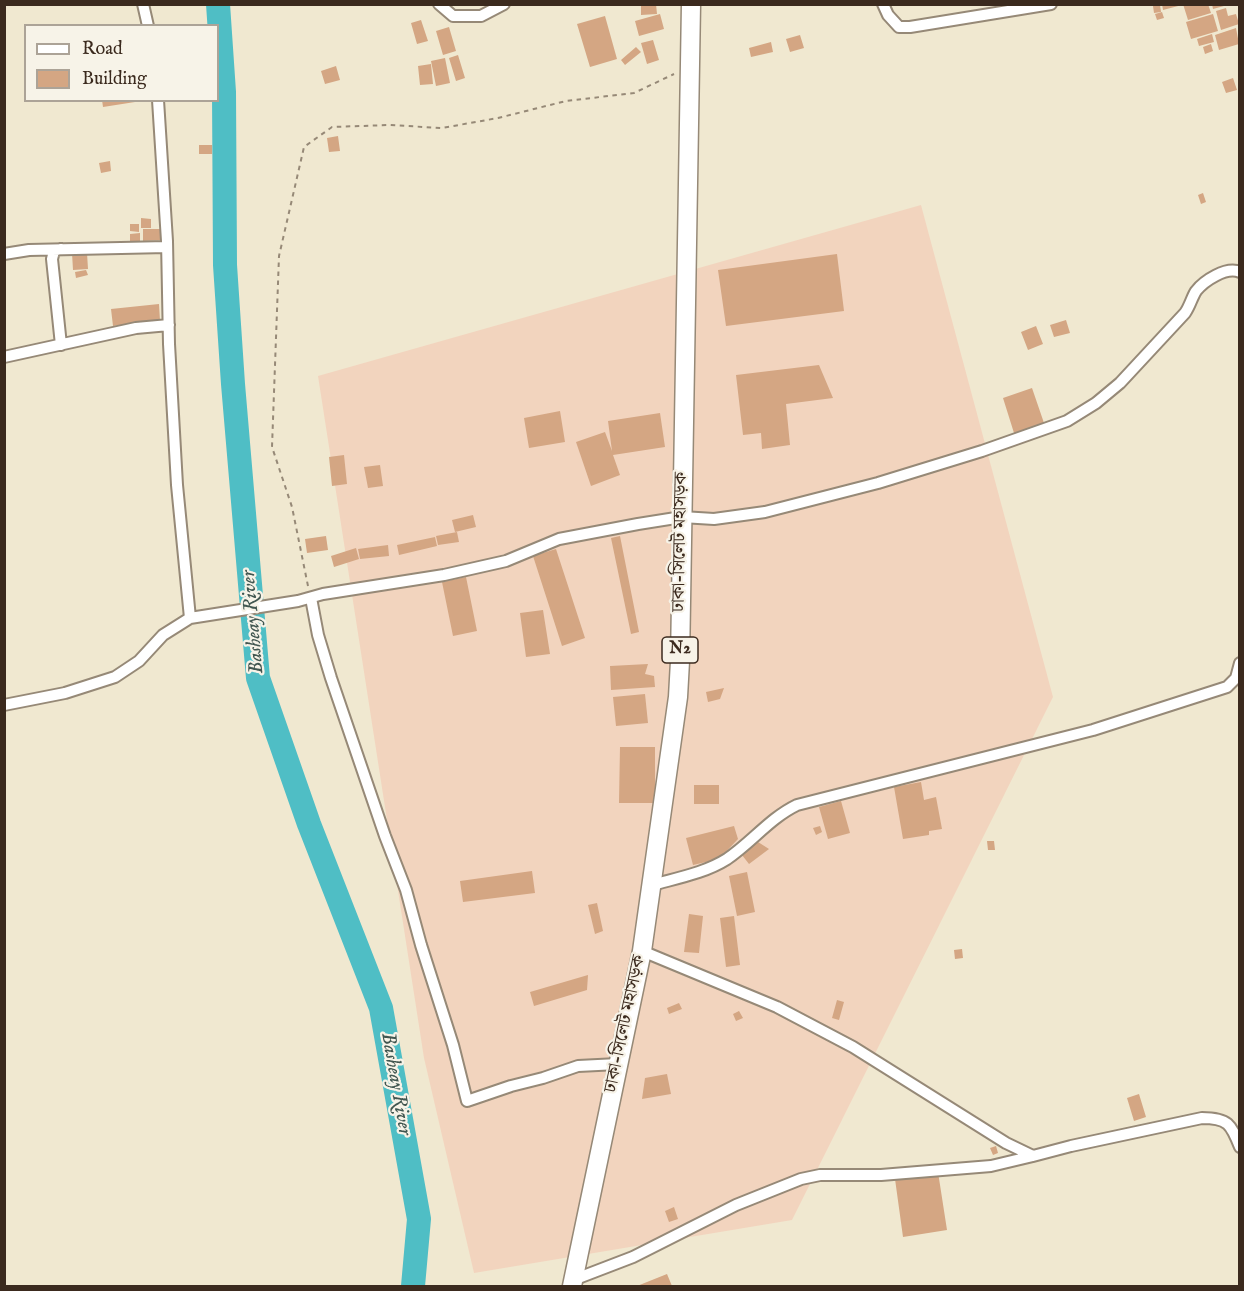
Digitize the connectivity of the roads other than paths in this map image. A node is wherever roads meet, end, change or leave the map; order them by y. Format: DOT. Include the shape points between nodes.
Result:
graph roads {
  1 [pos="143,4"];
  2 [pos="439,4"];
  3 [pos="504,4"];
  4 [pos="691,4"];
  5 [pos="883,4"];
  6 [pos="1051,4"];
  7 [pos="148,24"];
  8 [pos="158,102"];
  9 [pos="167,247"];
  10 [pos="61,249"];
  11 [pos="4,254"];
  12 [pos="1239,272"];
  13 [pos="169,325"];
  14 [pos="61,345"];
  15 [pos="4,357"];
  16 [pos="682,518"];
  17 [pos="311,598"];
  18 [pos="190,618"];
  19 [pos="1239,663"];
  20 [pos="4,705"];
  21 [pos="652,885"];
  22 [pos="642,951"];
  23 [pos="618,1064"];
  24 [pos="1239,1147"];
  25 [pos="1034,1156"];
  26 [pos="573,1283"];
  1 -- 7 [label="street"];
  2 -- 3 [label="street" via="453,16 481,16"];
  4 -- 16 [label="highway, ঢাকা-সিলেট মহাসড়ক / N2"];
  5 -- 6 [label="street" via="899,27"];
  8 -- 9 [label="street"];
  9 -- 10 [label="street"];
  9 -- 13 [label="street"];
  10 -- 11 [label="street"];
  10 -- 14 [label="street" via="54,251 52,259"];
  12 -- 16 [label="street" via="1219,273 1196,292 1185,313 1120,383 1067,421 917,471 765,513"];
  13 -- 14 [label="street" via="136,328"];
  13 -- 18 [label="street" via="177,485"];
  14 -- 15 [label="street"];
  16 -- 17 [label="street" via="559,539 506,561"];
  16 -- 21 [label="highway, ঢাকা-সিলেট মহাসড়ক / N2" via="678,697"];
  17 -- 18 [label="street"];
  17 -- 23 [label="street" via="318,635 406,890 467,1101 578,1066"];
  18 -- 20 [label="street" via="163,635 139,661 115,677 65,693"];
  19 -- 21 [label="street" via="1236,678 1227,687 1116,723 797,805 781,812 725,860"];
  21 -- 22 [label="highway, ঢাকা-সিলেট মহাসড়ক / N2"];
  22 -- 23 [label="highway, ঢাকা-সিলেট মহাসড়ক / N2"];
  22 -- 25 [label="street" via="777,1007 853,1047 1006,1143"];
  23 -- 26 [label="highway, ঢাকা-সিলেট মহাসড়ক / N2"];
  24 -- 25 [label="street" via="1232,1128 1218,1118 1202,1118"];
  25 -- 26 [label="street" via="990,1166 801,1179 736,1205"];
}
